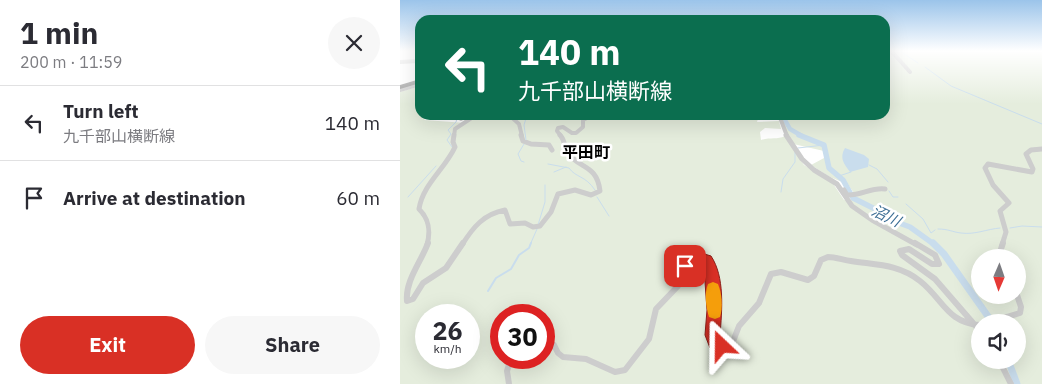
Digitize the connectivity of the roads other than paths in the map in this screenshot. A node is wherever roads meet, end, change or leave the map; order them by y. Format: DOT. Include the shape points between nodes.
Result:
graph roads {
  1 [pos="907,69"];
  2 [pos="910,72"];
  3 [pos="415,82"];
  4 [pos="400,87"];
  5 [pos="468,120"];
  6 [pos="515,120"];
  7 [pos="583,120"];
  8 [pos="781,120"];
  9 [pos="1042,149"];
  10 [pos="552,150"];
  11 [pos="833,182"];
  12 [pos="886,189"];
  13 [pos="1001,249"];
  14 [pos="971,317"];
  15 [pos="971,324"];
  16 [pos="555,347"];
  17 [pos="508,369"];
  18 [pos="1003,369"];
  19 [pos="509,384"];
  20 [pos="1011,384"];
  1 -- 2 [label="street"];
  3 -- 4 [label="highway"];
  5 -- 7 [label="street" via="455,129 455,147 450,159 422,195 419,209 427,217 430,235 421,262 407,286 407,301 413,299 422,284 444,271 475,227 492,214 505,210 510,224 525,223 538,227 552,212 558,194 580,190 591,195 600,191 594,172 568,153 557,131 563,127 576,133 583,127"];
  6 -- 10 [label="street" via="519,124 522,140 549,145"];
  8 -- 11 [label="street" via="790,141 807,163"];
  9 -- 13 [label="street" via="1026,154 1032,172 995,164 988,164 985,168 993,185 1009,203 1000,211 1006,232"];
  11 -- 12 [label="street" via="840,183 848,195 856,196 879,187"];
  11 -- 14 [label="street" via="856,209 935,255 938,264 932,264 914,251 900,251 934,277"];
  15 -- 16 [label="street" via="956,319 922,282 906,272 882,262 851,262 828,256 821,260 814,276 808,280 784,272 771,274 759,302 739,326 735,340 722,346 715,342 713,335 715,310 710,267 706,260 698,258 687,263 678,286 656,310 649,339 625,370 615,372 586,359 563,356"];
  17 -- 19 [label="street"];
  18 -- 20 [label="street"];
}
